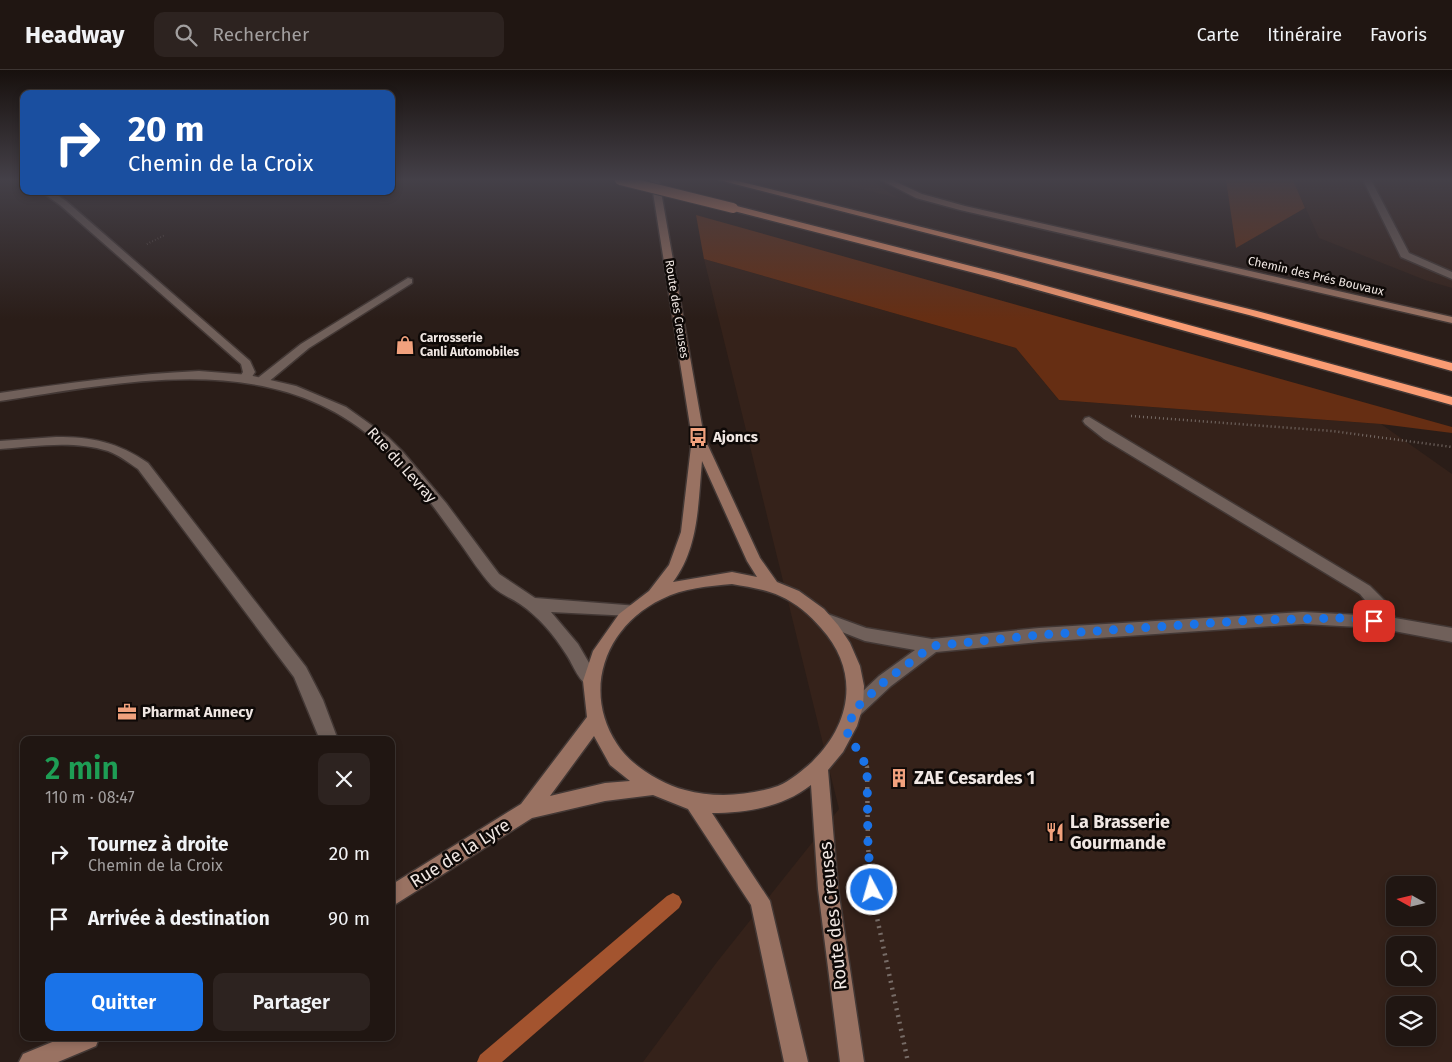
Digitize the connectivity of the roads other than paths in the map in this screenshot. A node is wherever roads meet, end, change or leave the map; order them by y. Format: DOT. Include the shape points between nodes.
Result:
graph roads {
  1 [pos="89,226"];
  2 [pos="664,226"];
  3 [pos="804,226"];
  4 [pos="906,226"];
  5 [pos="1043,226"];
  6 [pos="1390,226"];
  7 [pos="1452,276"];
  8 [pos="408,281"];
  9 [pos="1452,320"];
  10 [pos="1452,367"];
  11 [pos="246,377"];
  12 [pos="263,380"];
  13 [pos="0,397"];
  14 [pos="1452,401"];
  15 [pos="1090,421"];
  16 [pos="698,437"];
  17 [pos="0,445"];
  18 [pos="770,585"];
  19 [pos="655,595"];
  20 [pos="532,604"];
  21 [pos="632,610"];
  22 [pos="825,619"];
  23 [pos="1389,622"];
  24 [pos="1452,635"];
  25 [pos="932,646"];
  26 [pos="591,680"];
  27 [pos="854,710"];
  28 [pos="595,720"];
  29 [pos="328,736"];
  30 [pos="819,770"];
  31 [pos="652,788"];
  32 [pos="695,803"];
  33 [pos="528,810"];
  34 [pos="395,894"];
  35 [pos="81,1041"];
  36 [pos="31,1062"];
  37 [pos="796,1062"];
  38 [pos="852,1062"];
  1 -- 11 [label="street" via="246,363 249,372"];
  2 -- 16 [label="main road, Route des Creuses"];
  3 -- 14 [label="highway, bridge"];
  4 -- 10 [label="highway" via="1253,313"];
  5 -- 9 [label="main road, Chemin des Prés Bouvaux"];
  6 -- 7 [label="street" via="1405,255"];
  8 -- 12 [label="street" via="305,346"];
  11 -- 12 [label="street, Rue du Levray"];
  11 -- 13 [label="street, Rue du Levray" via="207,374 156,376"];
  12 -- 20 [label="street, Rue du Levray" via="316,397 366,425 413,474 498,582"];
  15 -- 23 [label="street" via="1109,436 1365,590 1384,610"];
  16 -- 18 [label="main road, Route des Creuses" via="751,553"];
  16 -- 19 [label="main road, Route des Creuses" via="688,532 676,567"];
  17 -- 29 [label="street" via="91,444 118,451 143,466 300,672"];
  18 -- 19 [label="main road" via="732,578 692,582"];
  18 -- 22 [label="main road" via="800,599"];
  19 -- 21 [label="main road"];
  20 -- 21 [label="street, Rue du Levray"];
  20 -- 26 [label="street, Rue du Levray" via="572,647"];
  21 -- 26 [label="main road" via="605,642"];
  22 -- 25 [label="street" via="865,634"];
  22 -- 27 [label="main road" via="845,645 855,677"];
  23 -- 24 [label="street"];
  23 -- 25 [label="street" via="1343,618 1264,620 1039,635"];
  25 -- 27 [label="street" via="885,681"];
  26 -- 28 [label="main road"];
  27 -- 30 [label="main road" via="847,732"];
  28 -- 31 [label="main road" via="616,758"];
  28 -- 33 [label="main road, Rue de la Lyre"];
  30 -- 32 [label="main road" via="784,793 741,804"];
  30 -- 38 [label="main road, Route des Creuses" via="828,889"];
  31 -- 32 [label="main road"];
  31 -- 33 [label="main road, Rue de la Lyre" via="605,792"];
  32 -- 37 [label="main road" via="760,900"];
  33 -- 34 [label="main road, Rue de la Lyre"];
  35 -- 36 [label="main road"];
}
